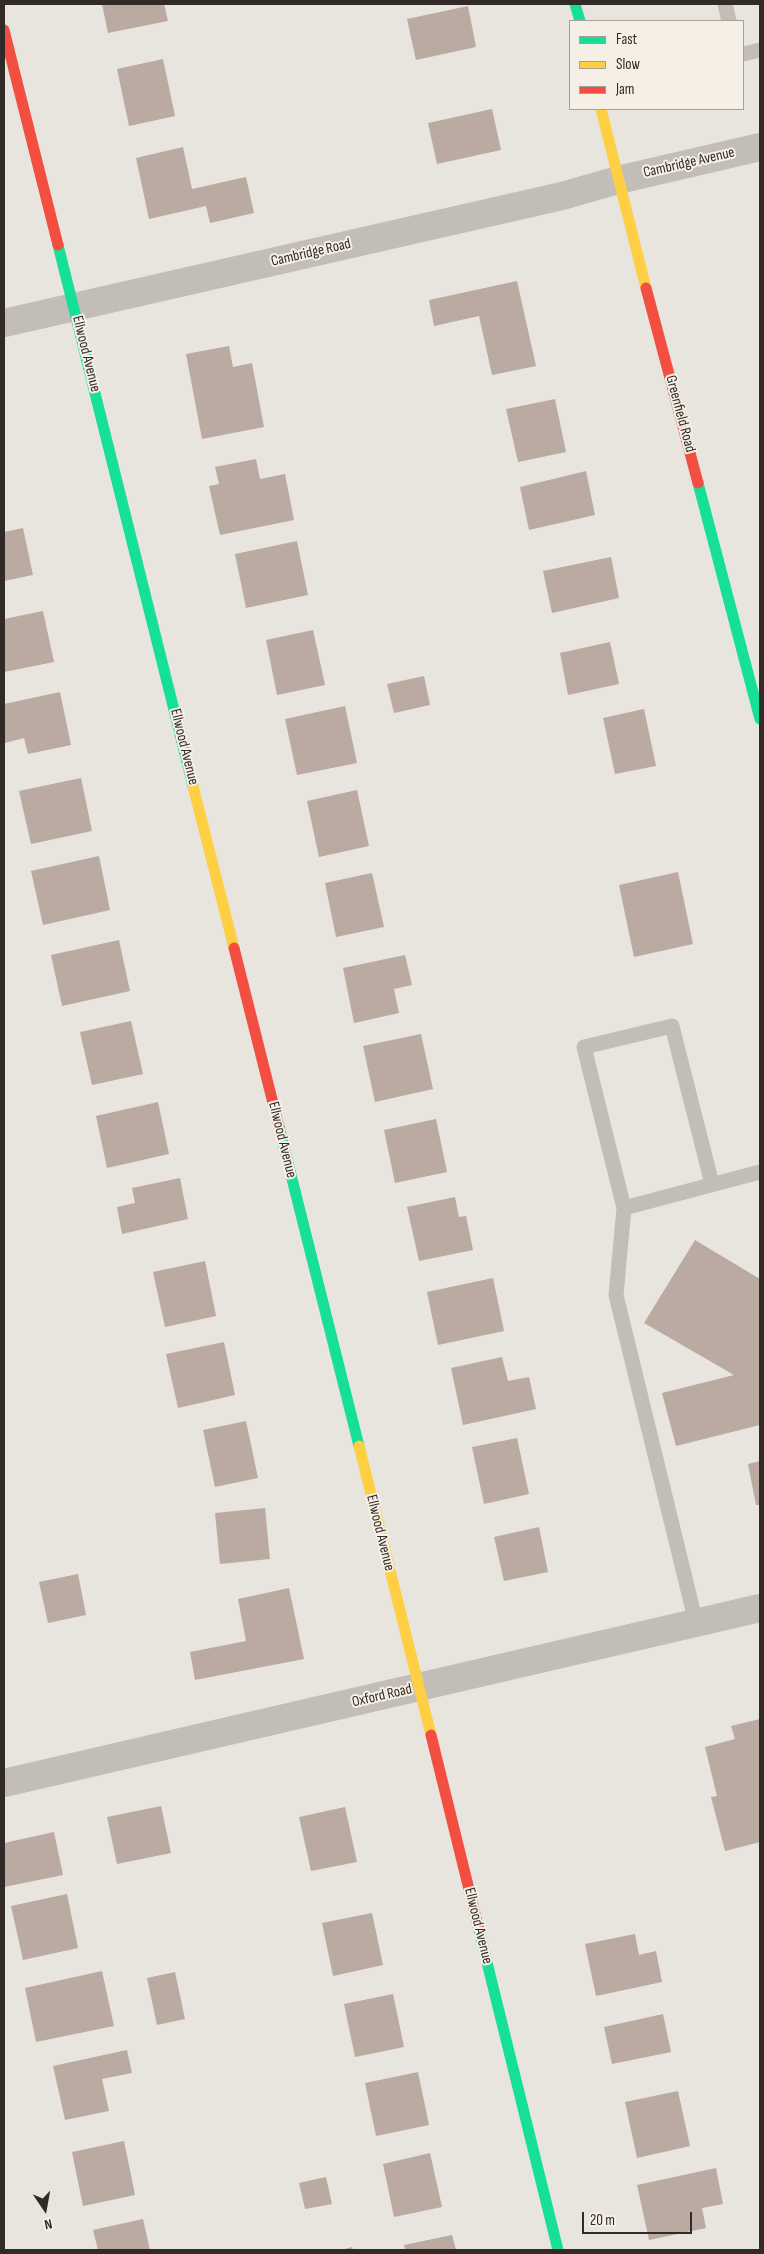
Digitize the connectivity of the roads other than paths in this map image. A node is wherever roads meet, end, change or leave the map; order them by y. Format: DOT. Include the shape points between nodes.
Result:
graph roads {
  1 [pos="576,4"];
  2 [pos="725,4"];
  3 [pos="580,20"];
  4 [pos="729,20"];
  5 [pos="4,30"];
  6 [pos="760,50"];
  7 [pos="744,54"];
  8 [pos="601,110"];
  9 [pos="760,147"];
  10 [pos="618,180"];
  11 [pos="74,308"];
  12 [pos="4,323"];
  13 [pos="760,719"];
  14 [pos="760,1172"];
  15 [pos="712,1184"];
  16 [pos="624,1208"];
  17 [pos="760,1608"];
  18 [pos="696,1623"];
  19 [pos="419,1688"];
  20 [pos="4,1783"];
  21 [pos="558,2250"];
  1 -- 3 [label="street"];
  2 -- 4 [label="lane"];
  5 -- 11 [label="street, Ellwood Avenue"];
  6 -- 7 [label="lane"];
  8 -- 10 [label="street, Greenfield Road"];
  9 -- 10 [label="street, Cambridge Avenue"];
  10 -- 11 [label="street, Cambridge Road" via="562,196"];
  10 -- 13 [label="street, Greenfield Road"];
  11 -- 12 [label="street, Cambridge Road"];
  11 -- 19 [label="street, Ellwood Avenue"];
  14 -- 15 [label="lane"];
  15 -- 16 [label="lane"];
  15 -- 16 [label="lane" via="672,1026 584,1047"];
  16 -- 18 [label="lane" via="616,1295"];
  17 -- 18 [label="street, Oxford Road"];
  18 -- 19 [label="street, Oxford Road"];
  19 -- 20 [label="street, Oxford Road"];
  19 -- 21 [label="street, Ellwood Avenue"];
}
